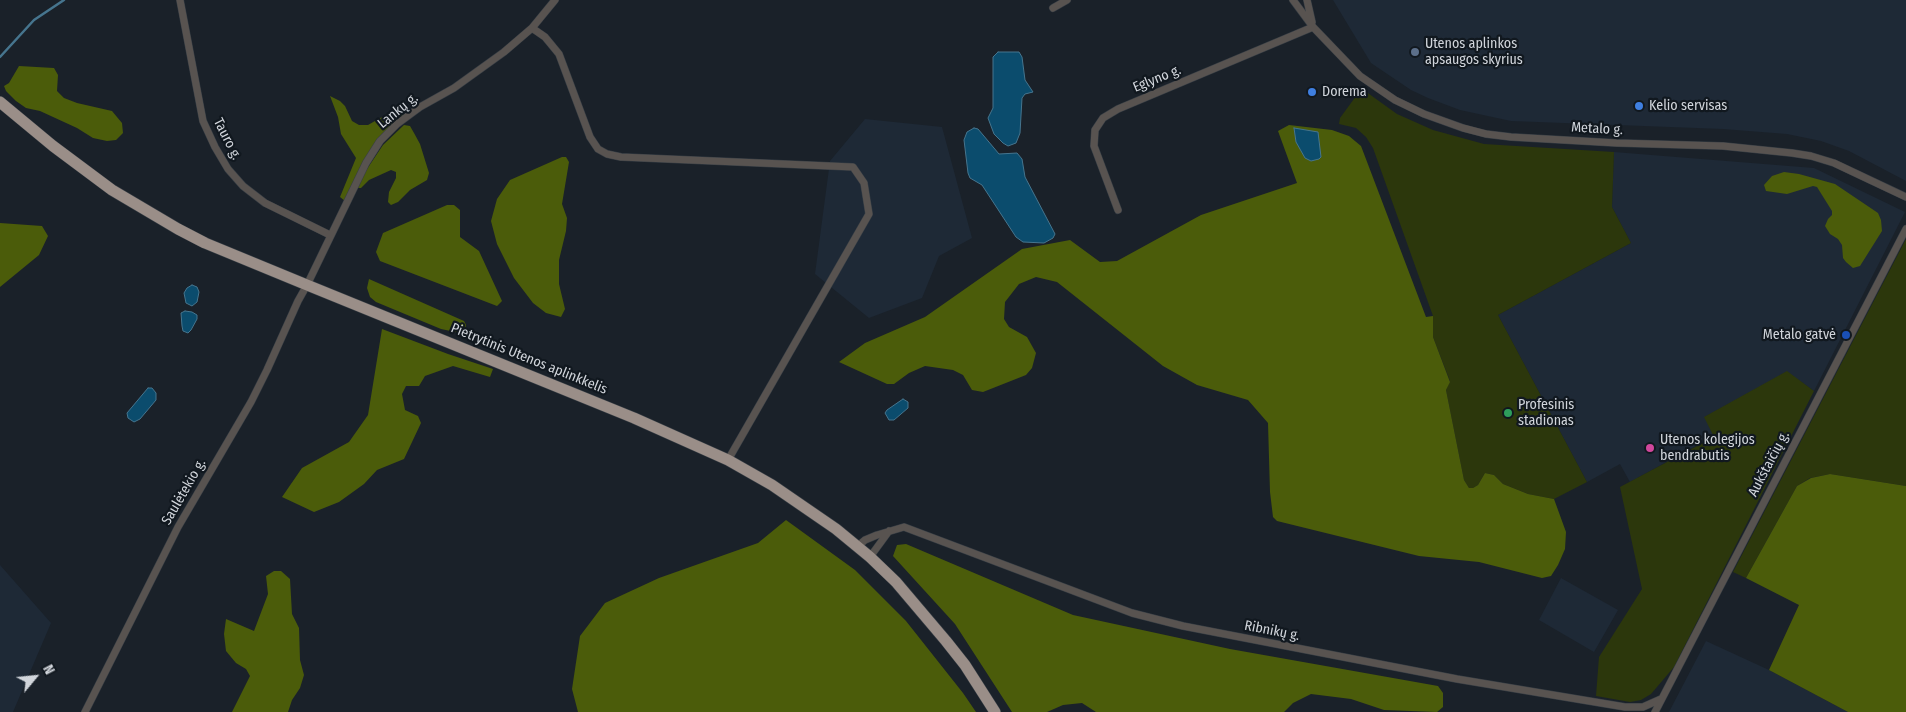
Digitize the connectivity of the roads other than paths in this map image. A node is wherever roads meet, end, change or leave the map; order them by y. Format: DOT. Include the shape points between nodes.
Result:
graph roads {
  1 [pos="180,0"];
  2 [pos="555,0"];
  3 [pos="1067,0"];
  4 [pos="1293,0"];
  5 [pos="1307,0"];
  6 [pos="1053,8"];
  7 [pos="1313,27"];
  8 [pos="532,28"];
  9 [pos="0,102"];
  10 [pos="1906,198"];
  11 [pos="1118,210"];
  12 [pos="1906,229"];
  13 [pos="330,235"];
  14 [pos="307,285"];
  15 [pos="728,460"];
  16 [pos="890,530"];
  17 [pos="858,546"];
  18 [pos="870,556"];
  19 [pos="1661,699"];
  20 [pos="85,712"];
  21 [pos="995,712"];
  22 [pos="1655,712"];
  1 -- 13 [label="street, Tauro g." via="203,121 228,170 265,202"];
  2 -- 8 [label="street, Lankų g."];
  3 -- 6 [label="street"];
  4 -- 7 [label="street, Metalo g."];
  5 -- 7 [label="street"];
  7 -- 10 [label="street, Metalo g." via="1355,71 1395,100 1463,128 1510,137 1792,152 1834,163"];
  7 -- 11 [label="street, Eglyno g." via="1103,118 1095,130 1094,146"];
  8 -- 13 [label="street, Lankų g." via="454,88 397,124 366,163"];
  8 -- 15 [label="street" via="545,37 559,54 590,137 598,149 607,154 621,158 853,167 864,183 868,214"];
  9 -- 14 [label="highway, Pietrytinis Utenos aplinkkelis" via="80,167 140,208 205,243"];
  12 -- 19 [label="street, Aukštaičių g."];
  13 -- 14 [label="street, Lankų g."];
  14 -- 15 [label="highway, Pietrytinis Utenos aplinkkelis" via="593,401"];
  14 -- 20 [label="street, Saulėtekio g." via="251,402 178,527"];
  15 -- 17 [label="highway, Pietrytinis Utenos aplinkkelis" via="797,501"];
  16 -- 17 [label="street"];
  16 -- 18 [label="street"];
  16 -- 19 [label="street, Ribnikų g." via="913,529 1132,614 1183,626 1456,679 1625,707 1644,707"];
  17 -- 18 [label="highway, Pietrytinis Utenos aplinkkelis"];
  18 -- 21 [label="highway, Pietrytinis Utenos aplinkkelis" via="946,640"];
  19 -- 22 [label="street, Aukštaičių g."];
}
